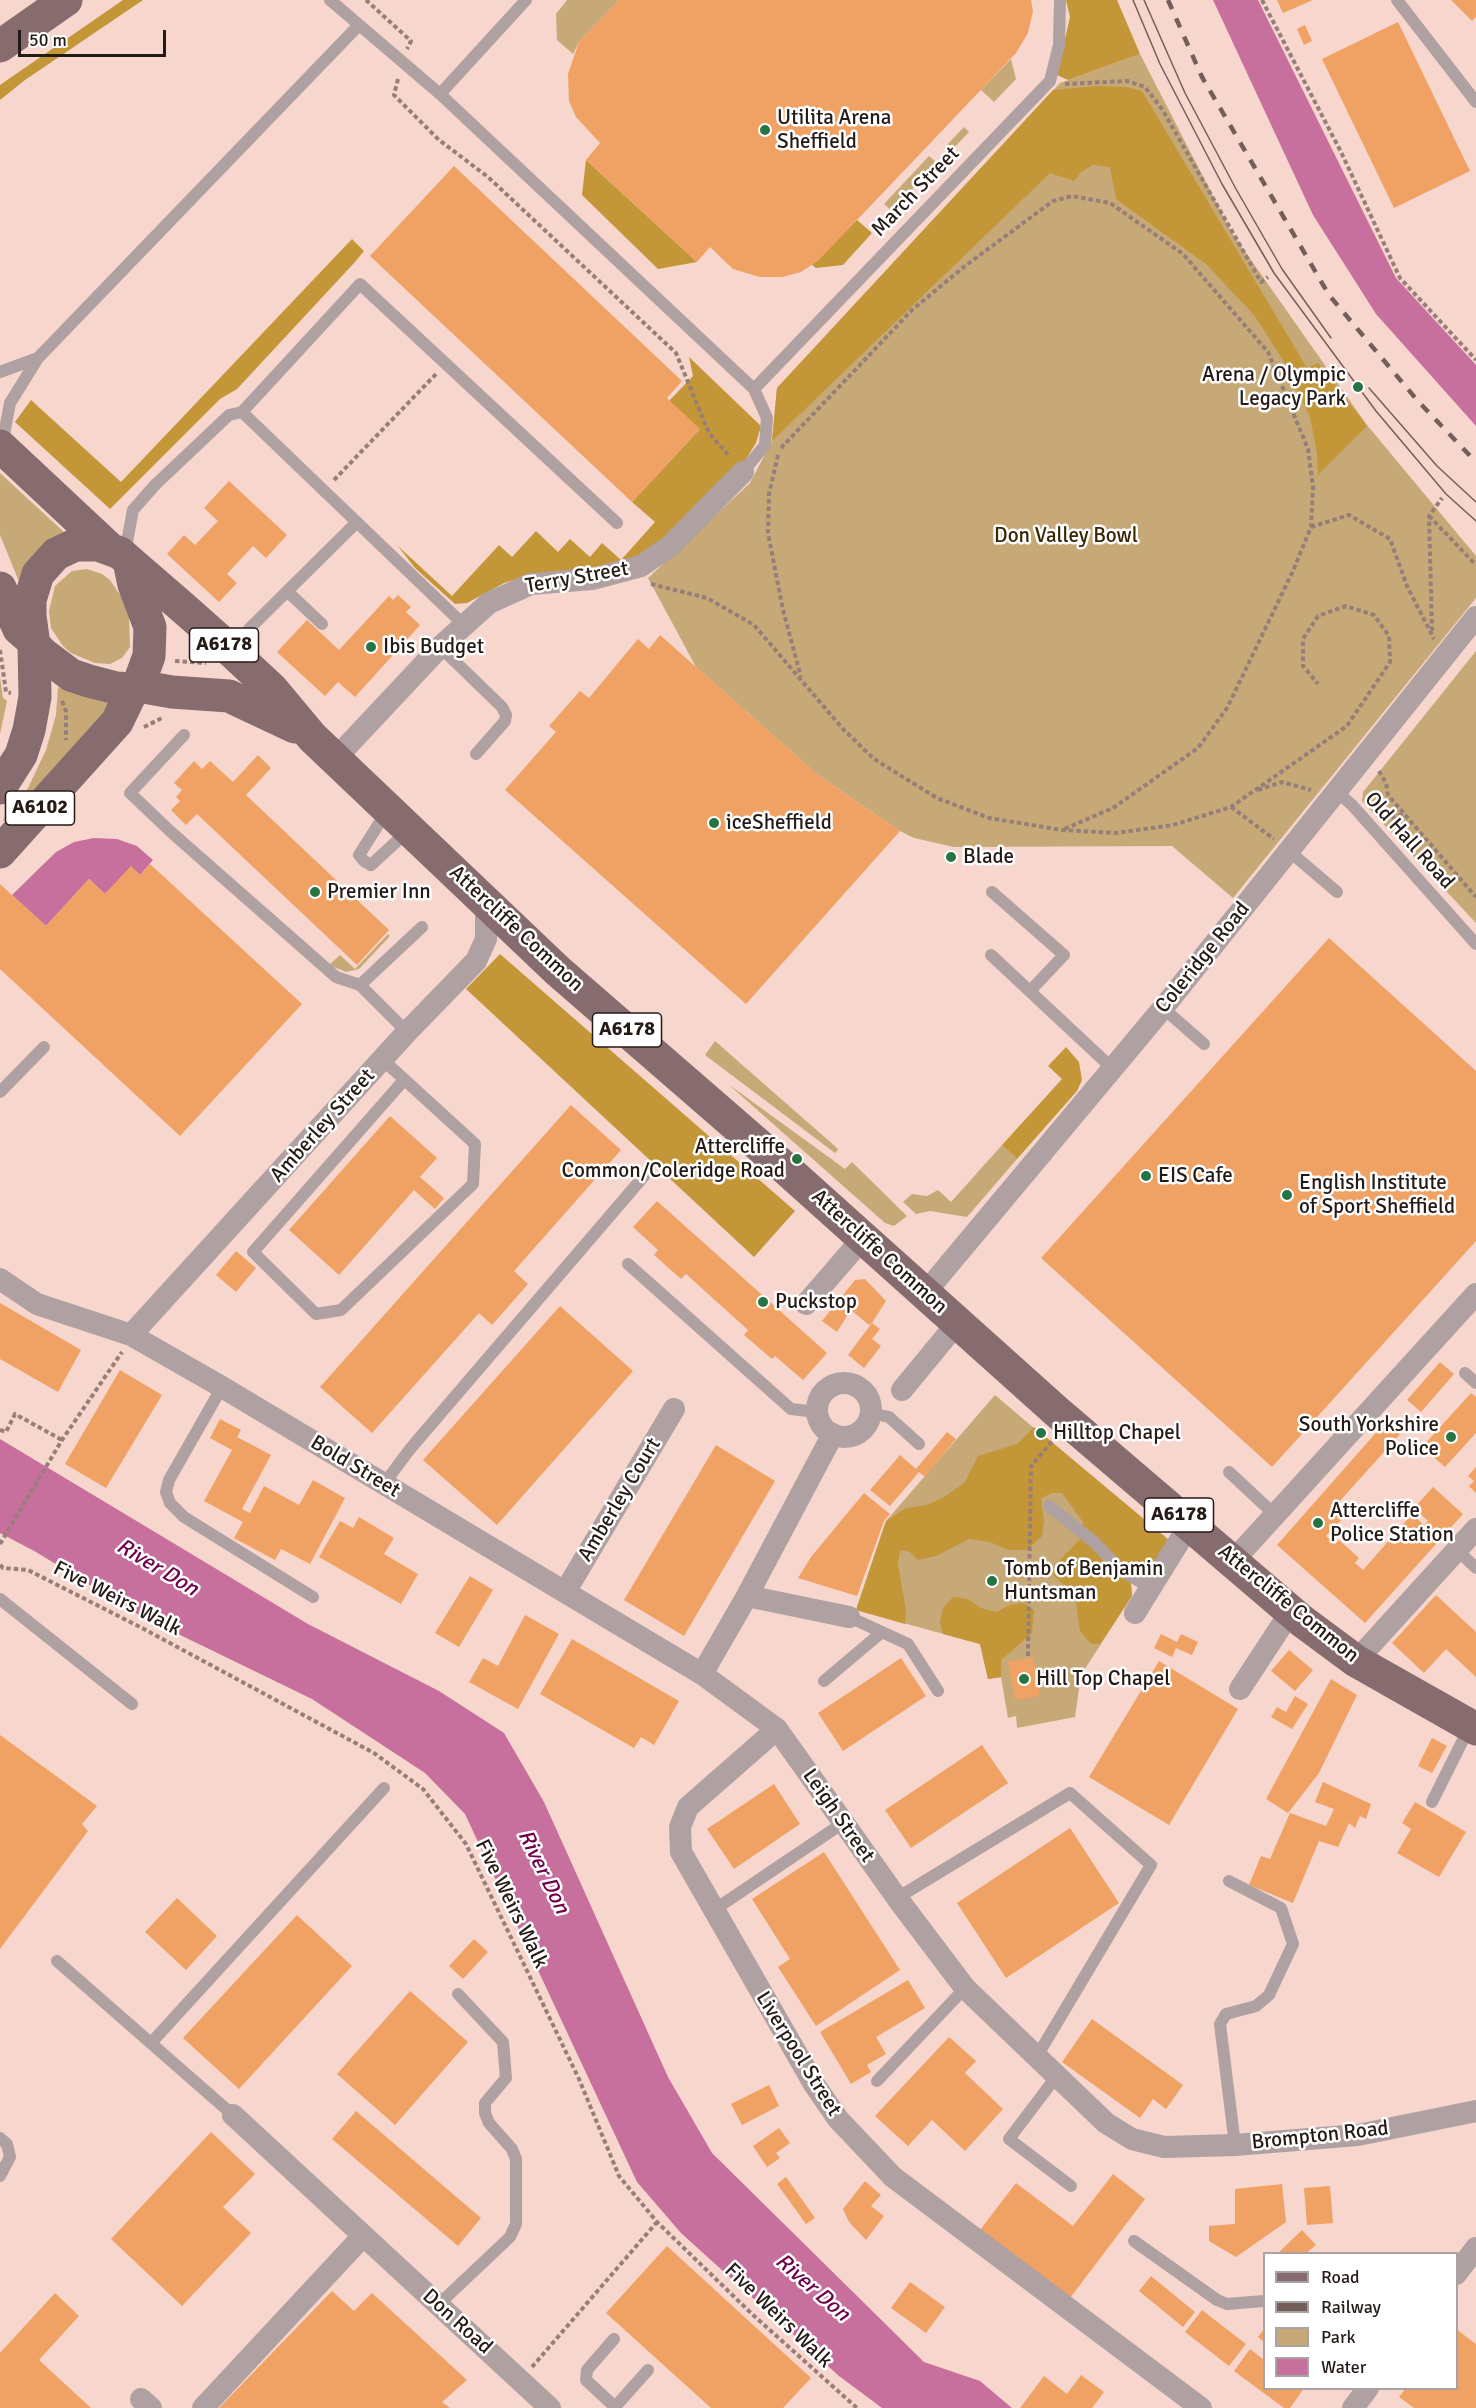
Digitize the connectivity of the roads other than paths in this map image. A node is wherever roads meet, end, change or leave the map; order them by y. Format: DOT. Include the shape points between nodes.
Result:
graph roads {
  1 [pos="66,0"];
  2 [pos="330,0"];
  3 [pos="525,0"];
  4 [pos="1060,0"];
  5 [pos="1397,0"];
  6 [pos="358,26"];
  7 [pos="0,46"];
  8 [pos="440,94"];
  9 [pos="1476,102"];
  10 [pos="38,358"];
  11 [pos="0,372"];
  12 [pos="754,389"];
  13 [pos="242,412"];
  14 [pos="1,447"];
  15 [pos="743,472"];
  16 [pos="357,522"];
  17 [pos="616,523"];
  18 [pos="119,554"];
  19 [pos="0,588"];
  20 [pos="288,592"];
  21 [pos="1476,617"];
  22 [pos="322,624"];
  23 [pos="463,624"];
  24 [pos="237,638"];
  25 [pos="34,643"];
  26 [pos="440,647"];
  27 [pos="136,687"];
  28 [pos="184,735"];
  29 [pos="312,737"];
  30 [pos="476,754"];
  31 [pos="335,759"];
  32 [pos="0,788"];
  33 [pos="1336,791"];
  34 [pos="399,819"];
  35 [pos="1289,851"];
  36 [pos="0,852"];
  37 [pos="992,892"];
  38 [pos="1337,892"];
  39 [pos="486,904"];
  40 [pos="422,927"];
  41 [pos="1476,944"];
  42 [pos="991,955"];
  43 [pos="360,985"];
  44 [pos="1030,991"];
  45 [pos="1162,1008"];
  46 [pos="406,1032"];
  47 [pos="1204,1044"];
  48 [pos="44,1047"];
  49 [pos="383,1060"];
  50 [pos="1112,1068"];
  51 [pos="404,1080"];
  52 [pos="0,1092"];
  53 [pos="644,1176"];
  54 [pos="863,1238"];
  55 [pos="628,1264"];
  56 [pos="0,1279"];
  57 [pos="925,1293"];
  58 [pos="1476,1294"];
  59 [pos="806,1304"];
  60 [pos="958,1322"];
  61 [pos="131,1335"];
  62 [pos="1465,1373"];
  63 [pos="1476,1383"];
  64 [pos="222,1387"];
  65 [pos="902,1390"];
  66 [pos="674,1409"];
  67 [pos="817,1412"];
  68 [pos="872,1413"];
  69 [pos="833,1434"];
  70 [pos="919,1444"];
  71 [pos="1229,1472"];
  72 [pos="384,1484"];
  73 [pos="1049,1506"];
  74 [pos="1274,1514"];
  75 [pos="1190,1524"];
  76 [pos="1476,1529"];
  77 [pos="1457,1550"];
  78 [pos="1233,1562"];
  79 [pos="1476,1568"];
  80 [pos="1150,1588"];
  81 [pos="565,1592"];
  82 [pos="747,1596"];
  83 [pos="313,1597"];
  84 [pos="0,1599"];
  85 [pos="1291,1611"];
  86 [pos="1135,1612"];
  87 [pos="849,1617"];
  88 [pos="882,1632"];
  89 [pos="1356,1661"];
  90 [pos="702,1674"];
  91 [pos="824,1681"];
  92 [pos="1240,1689"];
  93 [pos="938,1691"];
  94 [pos="132,1704"];
  95 [pos="1473,1727"];
  96 [pos="777,1729"];
  97 [pos="384,1788"];
  98 [pos="1432,1802"];
  99 [pos="843,1823"];
  100 [pos="1229,1881"];
  101 [pos="897,1898"];
  102 [pos="714,1910"];
  103 [pos="57,1961"];
  104 [pos="965,1988"];
  105 [pos="458,1994"];
  106 [pos="151,2043"];
  107 [pos="1036,2058"];
  108 [pos="1056,2077"];
  109 [pos="878,2081"];
  110 [pos="1476,2111"];
  111 [pos="233,2115"];
  112 [pos="0,2138"];
  113 [pos="1235,2145"];
  114 [pos="1164,2147"];
  115 [pos="0,2176"];
  116 [pos="1071,2186"];
  117 [pos="363,2236"];
  118 [pos="1134,2241"];
  119 [pos="1476,2248"];
  120 [pos="1458,2271"];
  121 [pos="1263,2301"];
  122 [pos="438,2305"];
  123 [pos="614,2339"];
  124 [pos="648,2370"];
  125 [pos="1366,2390"];
  126 [pos="203,2408"];
  127 [pos="550,2408"];
  128 [pos="616,2408"];
  129 [pos="1202,2408"];
  130 [pos="1353,2408"];
  1 -- 7 [label="main road"];
  2 -- 6 [label="lane"];
  3 -- 8 [label="lane"];
  4 -- 12 [label="lane, March Street" via="1059,45 1050,81"];
  5 -- 9 [label="lane"];
  6 -- 8 [label="lane"];
  6 -- 10 [label="lane"];
  8 -- 12 [label="lane"];
  10 -- 11 [label="lane"];
  10 -- 14 [label="lane" via="10,403"];
  12 -- 15 [label="lane" via="766,418 765,445"];
  13 -- 16 [label="lane"];
  13 -- 17 [label="lane" via="360,284"];
  13 -- 18 [label="lane" via="229,415 133,510 127,542"];
  14 -- 18 [label="main road, Attercliffe Common / A6178"];
  15 -- 23 [label="street, Terry Street" via="670,546 641,566 592,579 522,586 495,598"];
  16 -- 20 [label="lane"];
  16 -- 23 [label="lane"];
  18 -- 24 [label="main road, Attercliffe Common / A6178"];
  18 -- 25 [label="main road" via="85,544 65,548 49,560 38,574 30,600"];
  18 -- 27 [label="main road" via="150,627 149,656"];
  19 -- 25 [label="main road, A6178" via="20,628"];
  20 -- 22 [label="lane"];
  20 -- 24 [label="lane"];
  21 -- 33 [label="street, Coleridge Road"];
  23 -- 26 [label="street, Terry Street"];
  24 -- 29 [label="main road, Attercliffe Common / A6178"];
  25 -- 27 [label="main road, A6178" via="52,663 71,675 116,688"];
  25 -- 32 [label="main road, A6102" via="35,697 21,755"];
  26 -- 30 [label="lane" via="506,715"];
  26 -- 31 [label="street, Terry Street"];
  27 -- 29 [label="main road, Attercliffe Common / A6178" via="238,698"];
  27 -- 36 [label="main road, A6102" via="117,722"];
  28 -- 43 [label="lane" via="130,793 336,977"];
  29 -- 31 [label="main road, Attercliffe Common / A6178"];
  31 -- 34 [label="main road, Attercliffe Common / A6178"];
  33 -- 35 [label="street, Coleridge Road"];
  33 -- 41 [label="lane, Old Hall Road"];
  34 -- 34 [label="lane" via="363,862"];
  34 -- 39 [label="main road, Attercliffe Common / A6178"];
  35 -- 38 [label="lane"];
  35 -- 45 [label="street, Coleridge Road"];
  37 -- 44 [label="lane" via="1064,954"];
  39 -- 46 [label="street, Amberley Street" via="486,939 476,961"];
  39 -- 54 [label="main road, Attercliffe Common / A6178"];
  40 -- 43 [label="lane"];
  42 -- 44 [label="lane"];
  43 -- 46 [label="lane"];
  44 -- 50 [label="lane"];
  45 -- 47 [label="lane"];
  45 -- 50 [label="street, Coleridge Road"];
  46 -- 49 [label="street, Amberley Street"];
  48 -- 52 [label="lane"];
  49 -- 51 [label="lane"];
  49 -- 61 [label="street, Amberley Street"];
  50 -- 57 [label="street, Coleridge Road"];
  51 -- 51 [label="lane" via="475,1144 473,1184 341,1310 315,1314 253,1252"];
  53 -- 72 [label="lane"];
  54 -- 57 [label="main road, Attercliffe Common / A6178"];
  54 -- 59 [label="street"];
  55 -- 67 [label="lane" via="791,1409"];
  56 -- 61 [label="street, Bold Street" via="37,1304"];
  57 -- 60 [label="main road, Attercliffe Common / A6178"];
  58 -- 74 [label="street"];
  60 -- 65 [label="street"];
  60 -- 75 [label="main road, Attercliffe Common / A6178"];
  61 -- 64 [label="street, Bold Street"];
  62 -- 63 [label="lane"];
  64 -- 72 [label="street, Bold Street"];
  64 -- 83 [label="lane" via="166,1492 184,1517"];
  66 -- 81 [label="street, Amberley Court"];
  67 -- 68 [label="street" via="822,1394 846,1382 862,1389"];
  67 -- 69 [label="street" via="825,1429"];
  68 -- 69 [label="street" via="858,1433 850,1437"];
  68 -- 70 [label="lane" via="889,1417"];
  69 -- 82 [label="street"];
  71 -- 74 [label="lane"];
  72 -- 81 [label="street, Bold Street"];
  73 -- 80 [label="lane" via="1122,1570"];
  74 -- 78 [label="street"];
  75 -- 78 [label="main road, Attercliffe Common / A6178"];
  75 -- 80 [label="street"];
  76 -- 77 [label="street"];
  77 -- 79 [label="lane"];
  77 -- 89 [label="street"];
  78 -- 85 [label="main road, Attercliffe Common / A6178"];
  80 -- 86 [label="street"];
  81 -- 90 [label="street, Bold Street"];
  82 -- 87 [label="street"];
  82 -- 90 [label="street"];
  84 -- 94 [label="lane"];
  85 -- 89 [label="main road, Attercliffe Common / A6178"];
  85 -- 92 [label="street"];
  87 -- 88 [label="lane"];
  88 -- 91 [label="lane"];
  88 -- 93 [label="lane" via="908,1644"];
  89 -- 95 [label="main road, Attercliffe Common / A6178"];
  90 -- 96 [label="street, Leigh Street"];
  95 -- 98 [label="lane"];
  96 -- 99 [label="street, Leigh Street"];
  96 -- 102 [label="street, Liverpool Street" via="688,1808 680,1827 681,1852"];
  97 -- 106 [label="lane"];
  99 -- 101 [label="street, Leigh Street"];
  99 -- 102 [label="lane"];
  100 -- 113 [label="lane" via="1281,1908 1293,1944 1269,1995 1256,2006 1226,2014 1221,2024"];
  101 -- 104 [label="street, Leigh Street"];
  101 -- 107 [label="lane" via="1070,1793 1151,1865"];
  102 -- 129 [label="street, Liverpool Street" via="826,2102 893,2177"];
  103 -- 106 [label="lane"];
  104 -- 107 [label="street, Leigh Street"];
  104 -- 109 [label="lane"];
  105 -- 122 [label="lane" via="503,2042 506,2078 485,2103 485,2113 516,2159 516,2224 510,2237"];
  106 -- 111 [label="lane"];
  107 -- 108 [label="street, Leigh Street"];
  108 -- 114 [label="street, Leigh Street" via="1106,2123 1132,2139"];
  108 -- 116 [label="lane" via="1009,2139"];
  110 -- 113 [label="street, Brompton Road" via="1358,2135"];
  111 -- 117 [label="street, Don Road"];
  112 -- 115 [label="lane" via="7,2144 10,2157"];
  113 -- 114 [label="street, Brompton Road"];
  117 -- 122 [label="street, Don Road"];
  117 -- 126 [label="street"];
  118 -- 121 [label="lane" via="1217,2300 1227,2304"];
  119 -- 120 [label="street"];
  122 -- 127 [label="street, Don Road"];
  123 -- 128 [label="lane" via="587,2370 586,2380"];
  124 -- 128 [label="lane"];
  125 -- 130 [label="street"];
}
